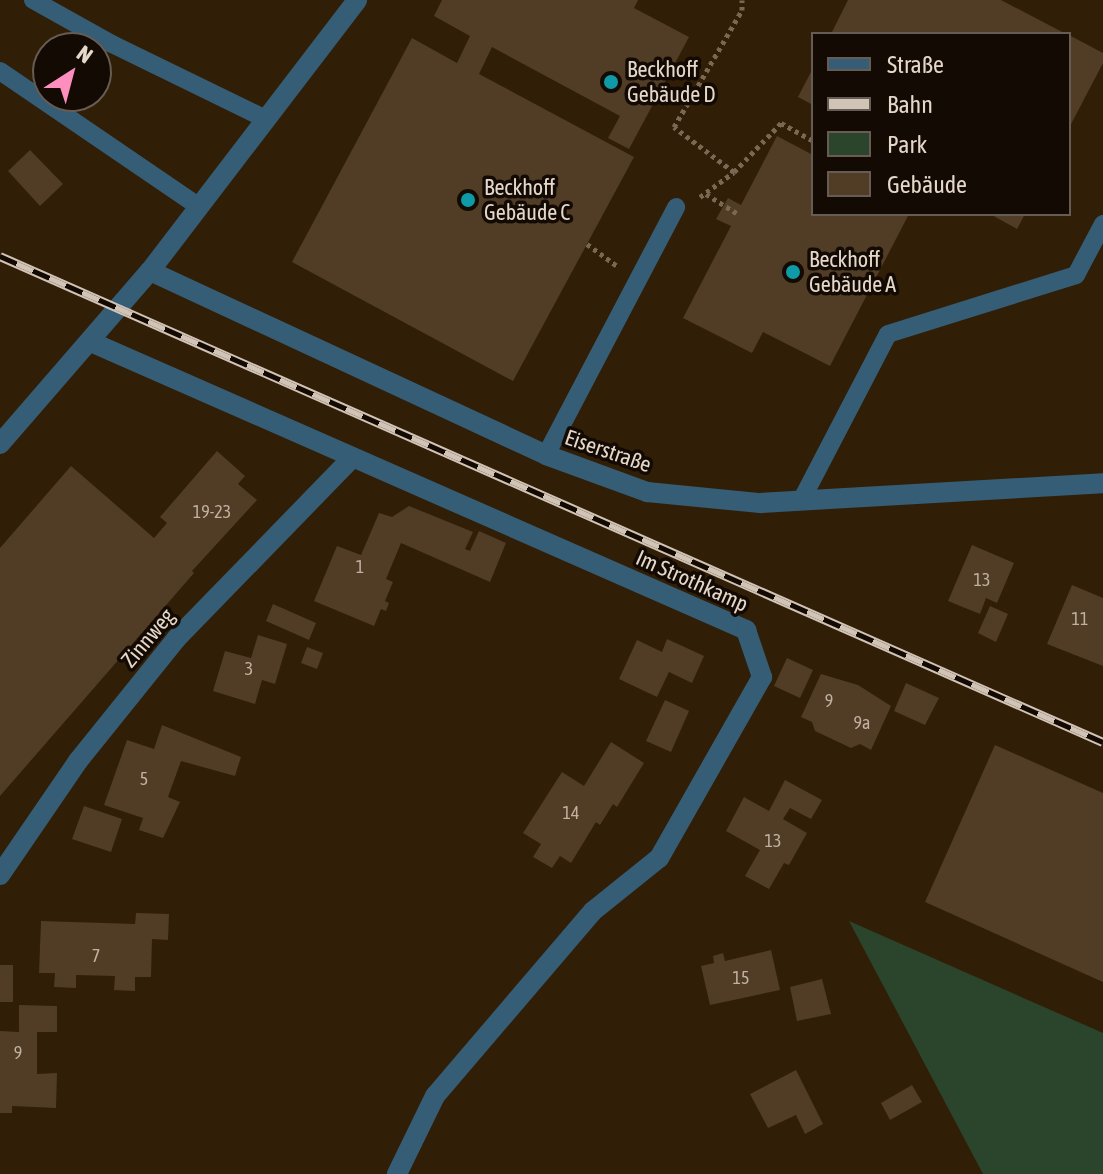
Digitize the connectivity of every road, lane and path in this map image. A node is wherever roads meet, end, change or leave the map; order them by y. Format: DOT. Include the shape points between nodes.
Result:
graph roads {
  1 [pos="33,0"];
  2 [pos="357,0"];
  3 [pos="742,0"];
  4 [pos="0,71"];
  5 [pos="266,119"];
  6 [pos="811,140"];
  7 [pos="734,172"];
  8 [pos="706,194"];
  9 [pos="199,207"];
  10 [pos="676,207"];
  11 [pos="737,213"];
  12 [pos="1103,224"];
  13 [pos="587,244"];
  14 [pos="150,271"];
  15 [pos="638,281"];
  16 [pos="91,342"];
  17 [pos="0,444"];
  18 [pos="546,455"];
  19 [pos="352,458"];
  20 [pos="1099,479"];
  21 [pos="801,501"];
  22 [pos="1,870"];
  23 [pos="397,1174"];
  1 -- 5 [label="lane"];
  2 -- 5 [label="street"];
  3 -- 7 [label="path" via="742,10 674,127"];
  4 -- 9 [label="lane"];
  5 -- 9 [label="street"];
  6 -- 7 [label="path" via="781,123"];
  7 -- 8 [label="path"];
  8 -- 10 [label="path"];
  8 -- 11 [label="path"];
  9 -- 14 [label="street"];
  10 -- 15 [label="lane"];
  12 -- 21 [label="lane" via="1076,275 888,334"];
  13 -- 15 [label="path"];
  14 -- 16 [label="street"];
  14 -- 18 [label="street, Eiserstraße"];
  15 -- 18 [label="lane"];
  16 -- 17 [label="street"];
  16 -- 19 [label="street, Im Strothkamp"];
  18 -- 21 [label="street, Eiserstraße" via="647,492 760,503"];
  19 -- 22 [label="street, Zinnweg" via="176,639 78,761"];
  19 -- 23 [label="street, Im Strothkamp" via="746,630 762,677 659,858 593,911 435,1096"];
  20 -- 21 [label="street, Eiserstraße"];
}
